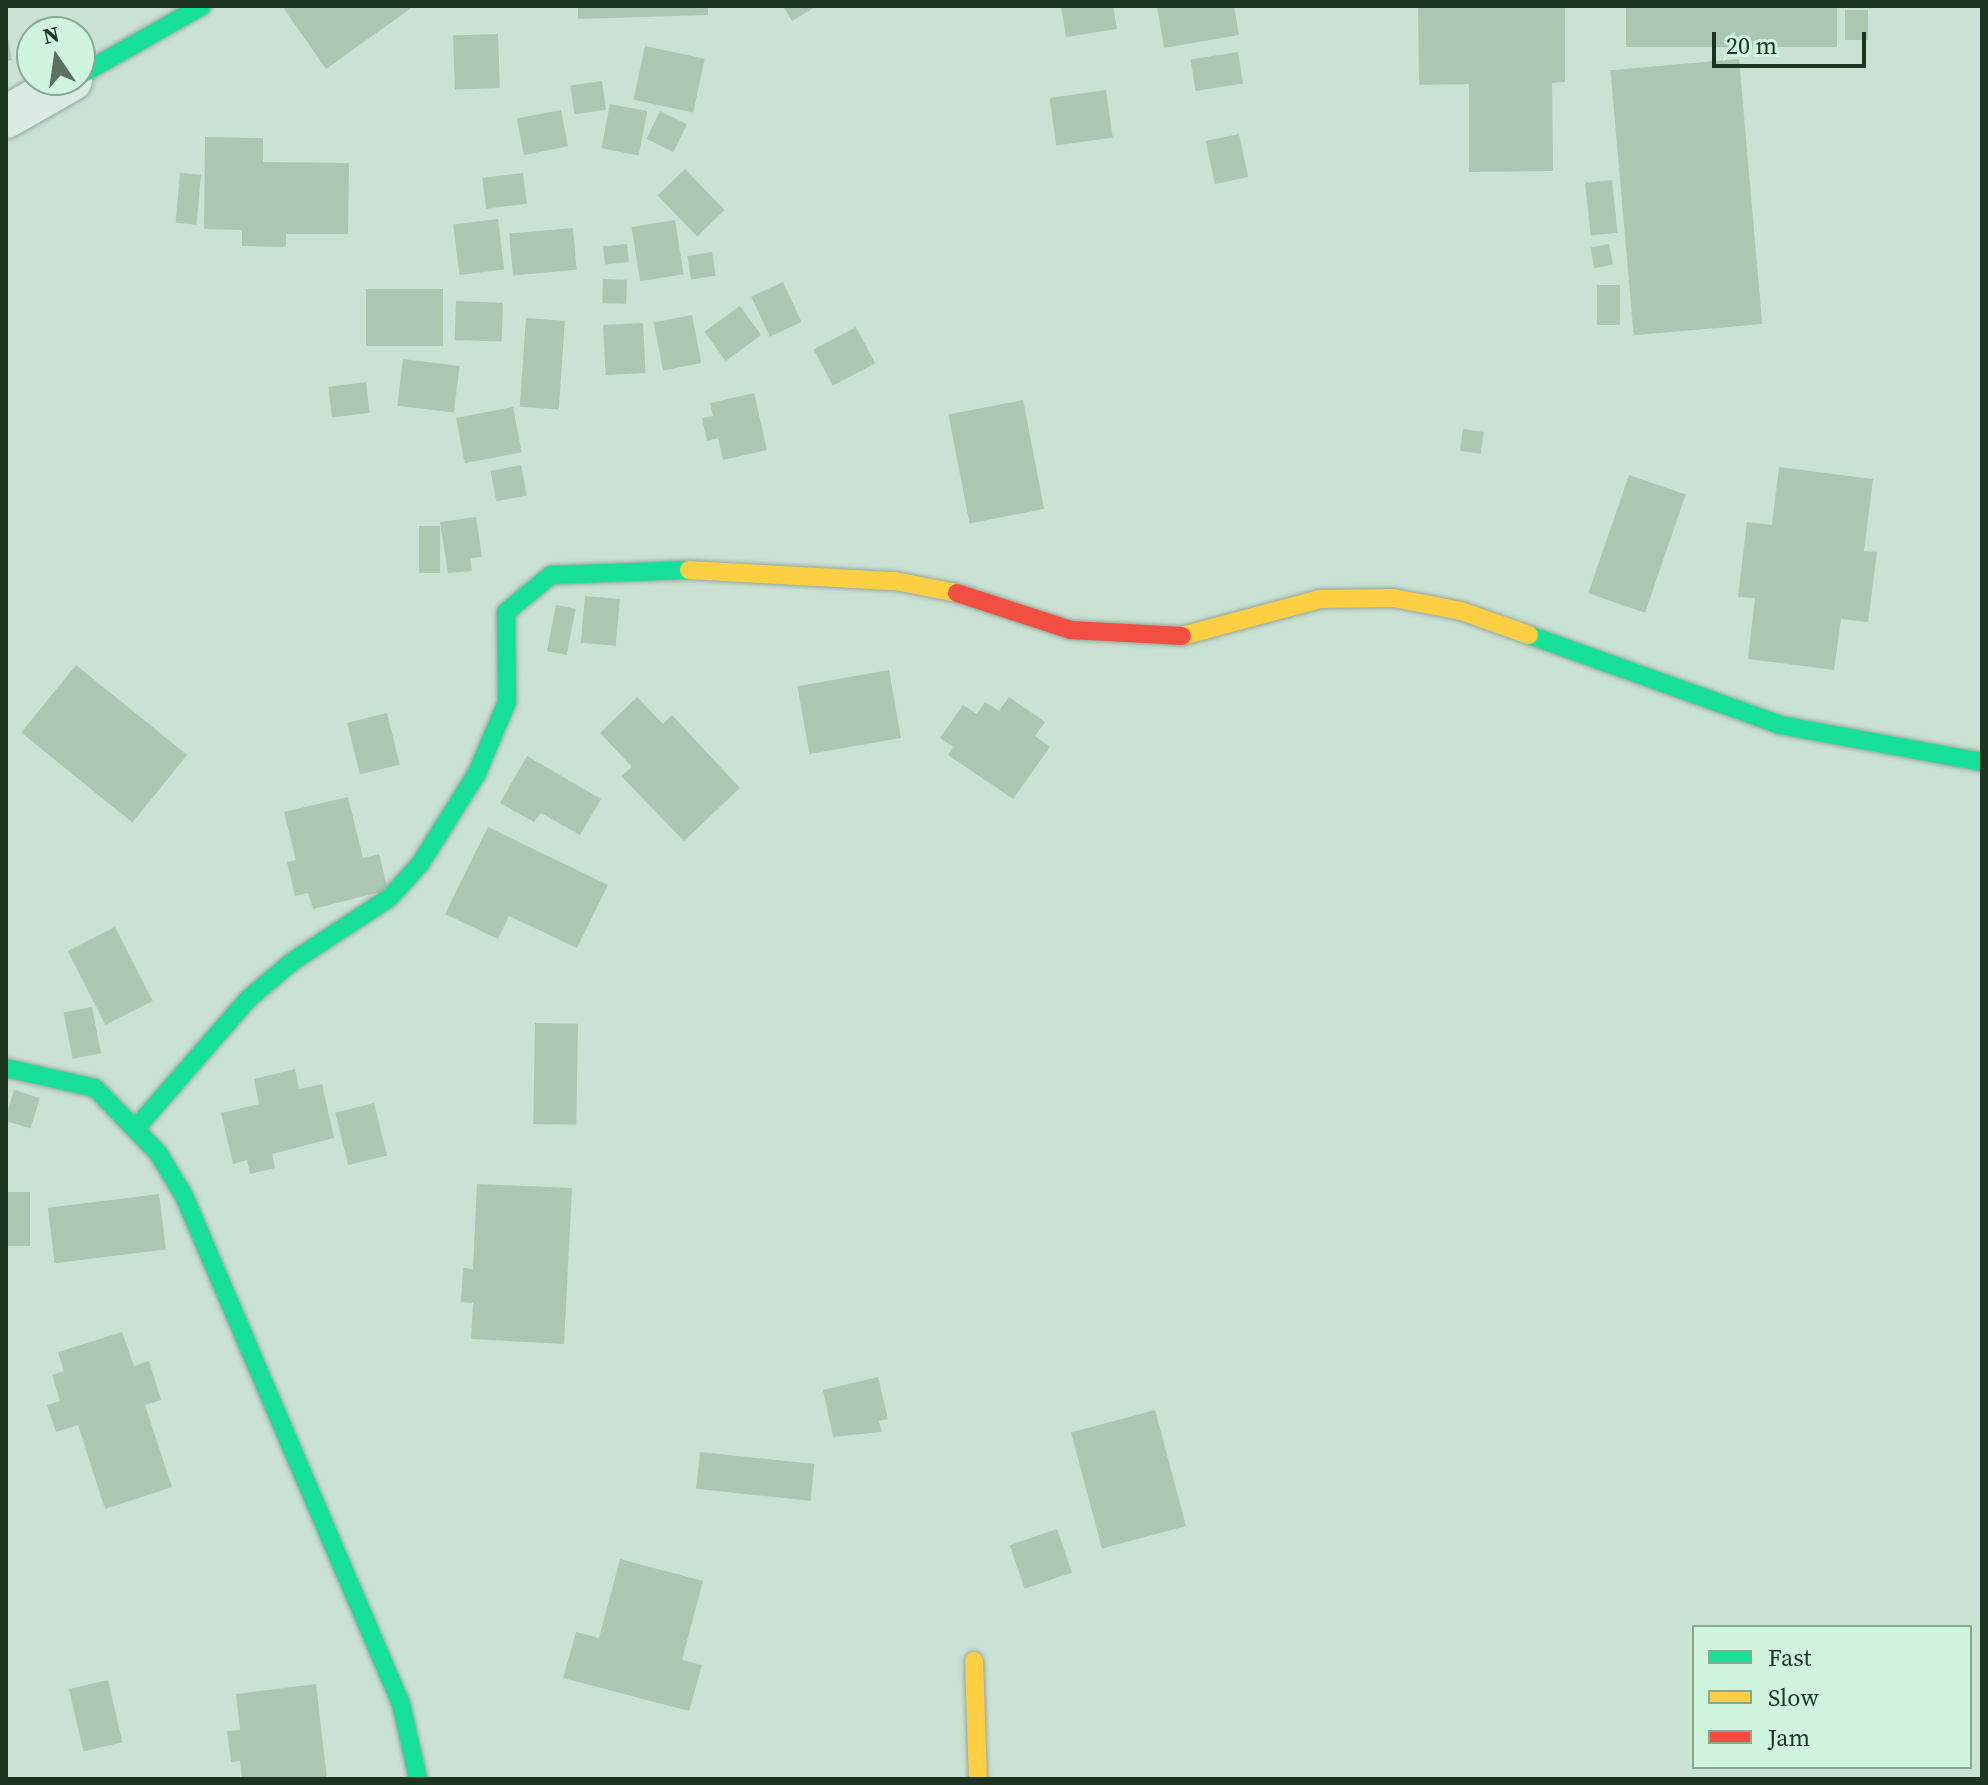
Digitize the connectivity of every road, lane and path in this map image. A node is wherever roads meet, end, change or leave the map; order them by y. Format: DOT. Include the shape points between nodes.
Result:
graph roads {
  1 [pos="202,6"];
  2 [pos="96,66"];
  3 [pos="43,96"];
  4 [pos="6,117"];
  5 [pos="1982,762"];
  6 [pos="6,1068"];
  7 [pos="136,1128"];
  8 [pos="974,1661"];
  9 [pos="418,1779"];
  10 [pos="978,1779"];
  1 -- 2 [label="street"];
  3 -- 4 [label="street"];
  5 -- 7 [label="street" via="1780,725 1461,611 1393,598 1320,599 1171,639 1071,630 970,596 895,581 658,568 551,575 506,612 507,702 477,773 420,864 389,898 293,961 248,999"];
  6 -- 7 [label="street" via="95,1088"];
  7 -- 9 [label="street" via="184,1196 268,1385 401,1704"];
  8 -- 10 [label="street"];
}
